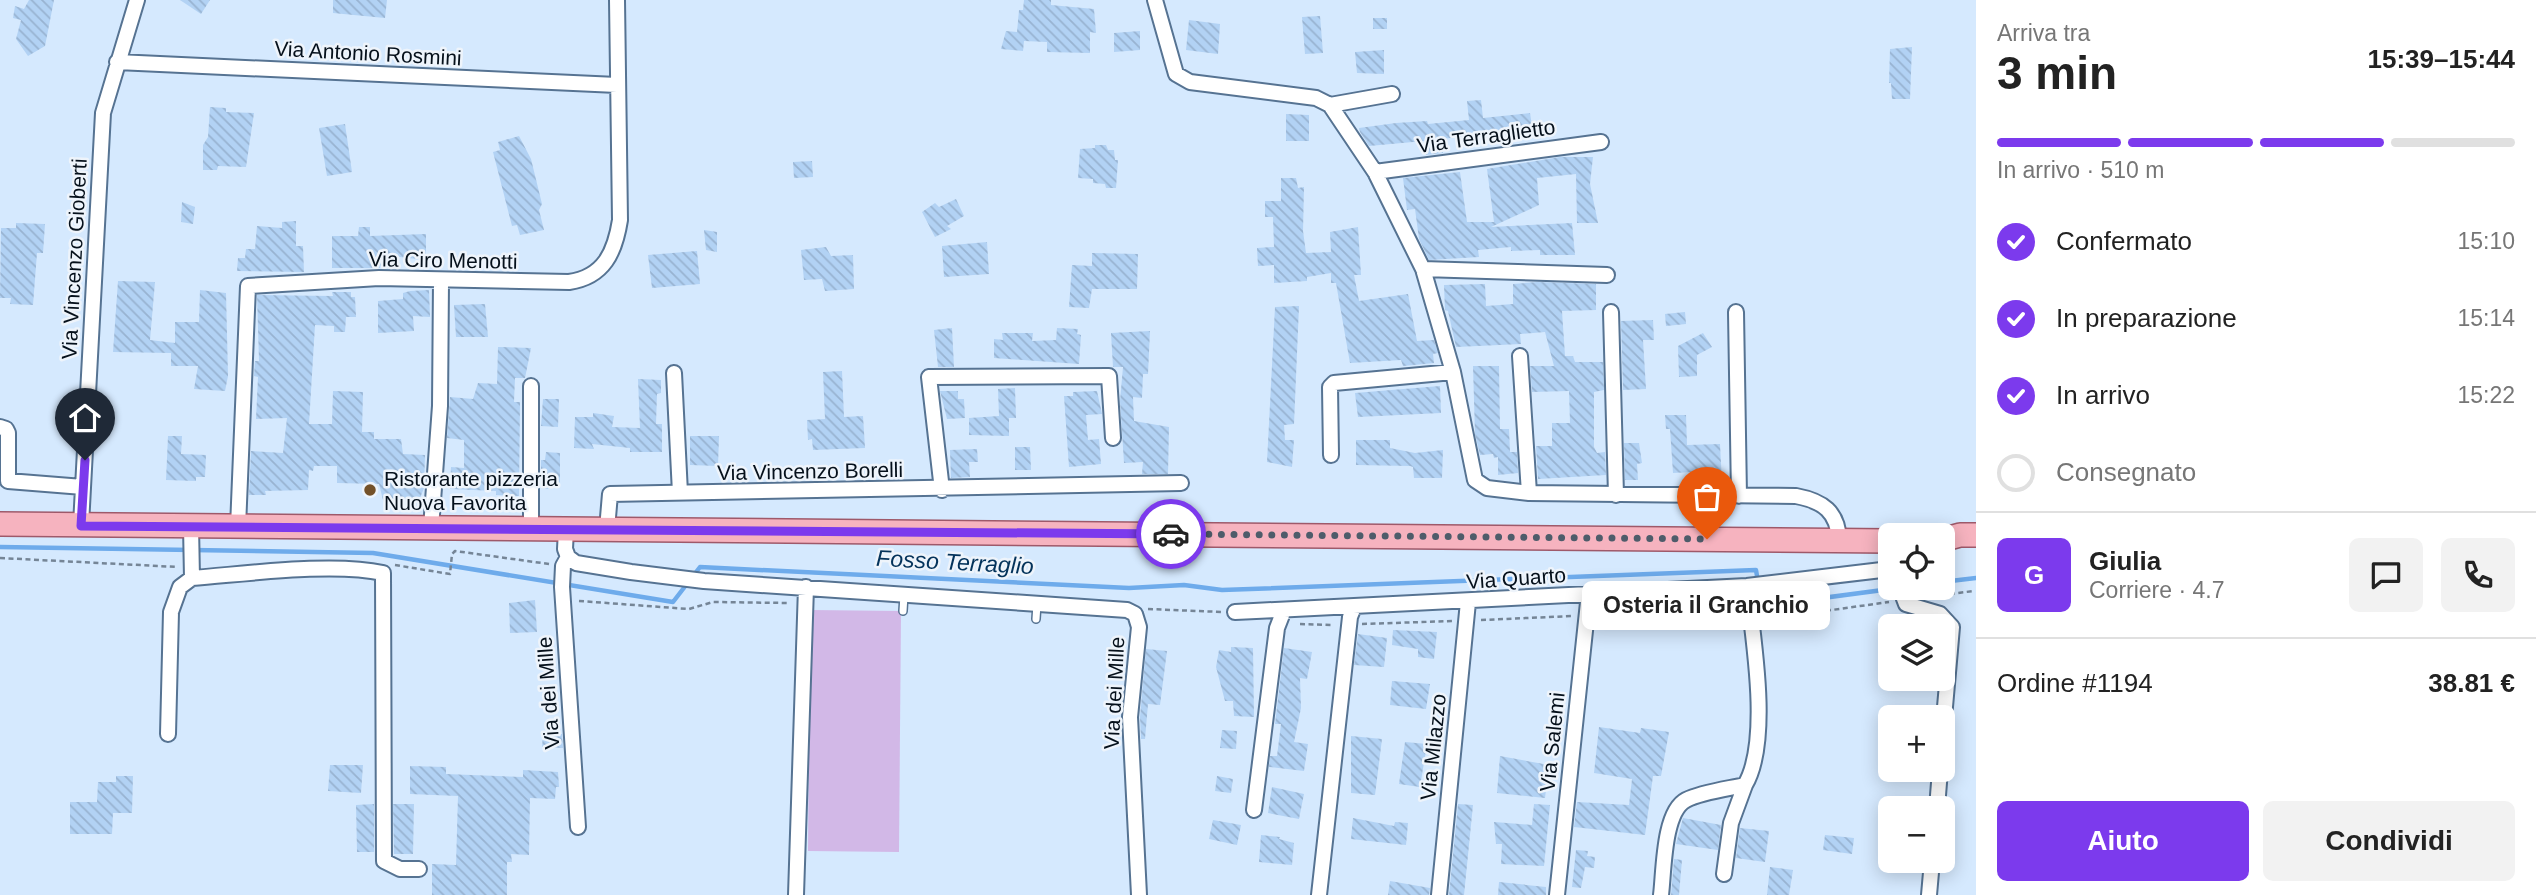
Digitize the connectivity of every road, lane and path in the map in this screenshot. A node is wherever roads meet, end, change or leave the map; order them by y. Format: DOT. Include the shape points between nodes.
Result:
graph roads {
  1 [pos="137,0"];
  2 [pos="617,0"];
  3 [pos="1155,0"];
  4 [pos="117,62"];
  5 [pos="617,85"];
  6 [pos="1392,94"];
  7 [pos="1330,105"];
  8 [pos="1601,142"];
  9 [pos="1375,172"];
  10 [pos="1423,269"];
  11 [pos="1607,275"];
  12 [pos="442,281"];
  13 [pos="1611,312"];
  14 [pos="1736,312"];
  15 [pos="1520,356"];
  16 [pos="1453,372"];
  17 [pos="674,373"];
  18 [pos="531,386"];
  19 [pos="0,428"];
  20 [pos="1113,438"];
  21 [pos="1331,454"];
  22 [pos="1181,483"];
  23 [pos="83,487"];
  24 [pos="942,490"];
  25 [pos="680,493"];
  26 [pos="1529,493"];
  27 [pos="1616,495"];
  28 [pos="1739,496"];
  29 [pos="0,524"];
  30 [pos="81,526"];
  31 [pos="238,527"];
  32 [pos="431,528"];
  33 [pos="531,529"];
  34 [pos="566,529"];
  35 [pos="607,529"];
  36 [pos="191,534"];
  37 [pos="1976,535"];
  38 [pos="1955,537"];
  39 [pos="1839,540"];
  40 [pos="1878,541"];
  41 [pos="1955,543"];
  42 [pos="1976,547"];
  43 [pos="565,565"];
  44 [pos="192,570"];
  45 [pos="450,570"];
  46 [pos="1878,570"];
  47 [pos="806,587"];
  48 [pos="1749,589"];
  49 [pos="1974,591"];
  50 [pos="1955,592"];
  51 [pos="1589,593"];
  52 [pos="562,594"];
  53 [pos="904,594"];
  54 [pos="1878,598"];
  55 [pos="1906,600"];
  56 [pos="1468,602"];
  57 [pos="805,603"];
  58 [pos="1037,604"];
  59 [pos="1354,607"];
  60 [pos="1284,610"];
  61 [pos="903,611"];
  62 [pos="1235,612"];
  63 [pos="1656,613"];
  64 [pos="1135,614"];
  65 [pos="1751,618"];
  66 [pos="1037,619"];
  67 [pos="1945,705"];
  68 [pos="168,734"];
  69 [pos="1745,785"];
  70 [pos="1254,810"];
  71 [pos="578,827"];
  72 [pos="419,869"];
  73 [pos="1931,873"];
  74 [pos="1724,874"];
  75 [pos="796,895"];
  76 [pos="1139,895"];
  77 [pos="1319,895"];
  78 [pos="1439,895"];
  79 [pos="1558,895"];
  80 [pos="1661,895"];
  81 [pos="1929,895"];
  1 -- 4 [label="street, Via Vincenzo Gioberti"];
  2 -- 5 [label="street, Via Ciro Menotti"];
  3 -- 7 [label="street" via="1176,75 1189,82 1316,98"];
  4 -- 5 [label="street, Via Antonio Rosmini"];
  4 -- 23 [label="street, Via Vincenzo Gioberti" via="103,113"];
  5 -- 12 [label="street, Via Ciro Menotti" via="620,220 616,242 595,275 569,282"];
  6 -- 7 [label="street"];
  7 -- 9 [label="street"];
  8 -- 9 [label="street, Via Terraglietto"];
  9 -- 10 [label="street"];
  10 -- 11 [label="street"];
  10 -- 16 [label="street"];
  12 -- 31 [label="street, Via Ciro Menotti" via="379,278 248,286"];
  12 -- 32 [label="street" via="440,406"];
  13 -- 27 [label="street"];
  14 -- 28 [label="street"];
  15 -- 26 [label="street"];
  16 -- 21 [label="street" via="1334,383 1330,387"];
  16 -- 26 [label="street" via="1475,480 1487,488"];
  17 -- 25 [label="street"];
  18 -- 33 [label="street"];
  19 -- 23 [label="street" via="8,433 8,481"];
  20 -- 24 [label="street" via="1109,376 929,377"];
  22 -- 24 [label="street, Via Vincenzo Borelli"];
  23 -- 30 [label="street, Via Vincenzo Gioberti"];
  24 -- 25 [label="street, Via Vincenzo Borelli"];
  25 -- 35 [label="street, Via Vincenzo Borelli" via="610,494"];
  26 -- 27 [label="street"];
  27 -- 28 [label="street"];
  28 -- 39 [label="street" via="1815,500 1834,514"];
  29 -- 30 [label="main road"];
  30 -- 36 [label="main road"];
  31 -- 32 [label="main road"];
  31 -- 36 [label="main road"];
  32 -- 33 [label="main road"];
  33 -- 34 [label="main road"];
  34 -- 35 [label="main road"];
  34 -- 43 [label="street, Via dei Mille"];
  35 -- 39 [label="main road"];
  36 -- 44 [label="street"];
  37 -- 38 [label="main road"];
  39 -- 40 [label="main road"];
  41 -- 42 [label="main road"];
  43 -- 45 [label="path" via="455,551"];
  43 -- 47 [label="street, Via dei Mille"];
  43 -- 52 [label="street, Via dei Mille"];
  44 -- 68 [label="street" via="171,612"];
  44 -- 72 [label="street" via="383,573 384,861 400,869"];
  46 -- 48 [label="street, Via Quarto"];
  47 -- 53 [label="street, Via dei Mille"];
  47 -- 57 [label="street"];
  48 -- 51 [label="street, Via Quarto"];
  48 -- 65 [label="street"];
  49 -- 50 [label="path"];
  51 -- 56 [label="street, Via Quarto"];
  51 -- 79 [label="street, Via Salemi"];
  52 -- 57 [label="path" via="689,609 713,602"];
  52 -- 71 [label="street, Via dei Mille"];
  53 -- 58 [label="street, Via dei Mille"];
  53 -- 61 [label="lane"];
  54 -- 65 [label="path"];
  55 -- 67 [label="street" via="1912,607 1940,614 1952,627"];
  56 -- 59 [label="street, Via Quarto"];
  56 -- 78 [label="street, Via Milazzo"];
  57 -- 75 [label="street"];
  58 -- 64 [label="street, Via dei Mille"];
  58 -- 66 [label="lane"];
  59 -- 60 [label="street, Via Quarto"];
  59 -- 77 [label="street"];
  60 -- 62 [label="street, Via Quarto"];
  60 -- 70 [label="street" via="1277,628"];
  62 -- 64 [label="path" via="1145,609"];
  63 -- 65 [label="path" via="1705,621"];
  64 -- 76 [label="street, Via dei Mille" via="1139,627 1130,718"];
  65 -- 69 [label="street" via="1758,722 1754,769"];
  69 -- 74 [label="street" via="1731,823"];
  69 -- 80 [label="street" via="1685,801 1675,811 1668,829"];
  73 -- 81 [label="street"];
}
